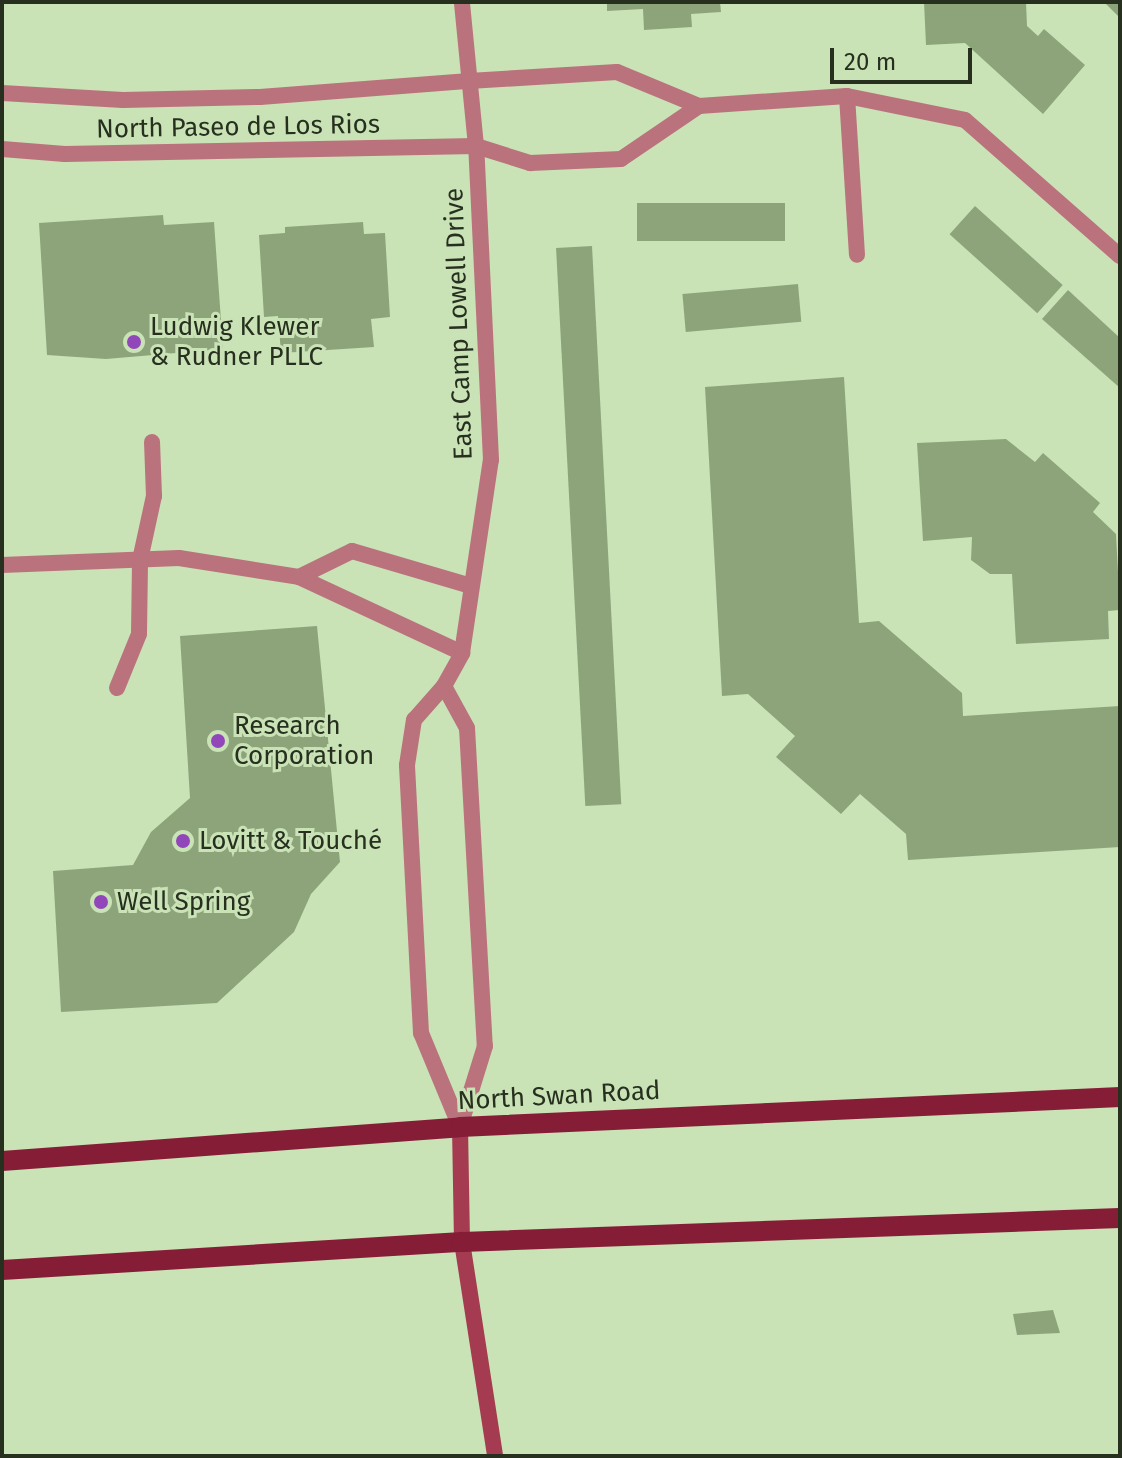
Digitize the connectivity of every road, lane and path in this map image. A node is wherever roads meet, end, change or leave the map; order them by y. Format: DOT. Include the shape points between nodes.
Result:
graph roads {
  1 [pos="462,2"];
  2 [pos="469,81"];
  3 [pos="2,93"];
  4 [pos="847,96"];
  5 [pos="699,106"];
  6 [pos="476,146"];
  7 [pos="2,149"];
  8 [pos="857,255"];
  9 [pos="1120,256"];
  10 [pos="152,442"];
  11 [pos="140,560"];
  12 [pos="2,565"];
  13 [pos="299,577"];
  14 [pos="471,586"];
  15 [pos="462,653"];
  16 [pos="444,686"];
  17 [pos="117,688"];
  18 [pos="1120,1097"];
  19 [pos="460,1127"];
  20 [pos="2,1161"];
  21 [pos="1120,1218"];
  22 [pos="462,1242"];
  23 [pos="2,1270"];
  24 [pos="495,1456"];
  1 -- 2 [label="street, East Camp Lowell Drive"];
  2 -- 3 [label="street, North Paseo de Los Rios" via="260,97 123,100"];
  2 -- 5 [label="street, North Paseo de Los Rios" via="617,72"];
  2 -- 6 [label="street, East Camp Lowell Drive"];
  4 -- 5 [label="street"];
  4 -- 8 [label="street"];
  4 -- 9 [label="street" via="965,120"];
  5 -- 6 [label="street, North Paseo de Los Rios" via="621,159 530,163"];
  6 -- 7 [label="street, North Paseo de Los Rios" via="96,154"];
  6 -- 14 [label="street, East Camp Lowell Drive" via="491,460"];
  10 -- 11 [label="street" via="154,496"];
  11 -- 12 [label="street"];
  11 -- 13 [label="street" via="179,558"];
  11 -- 17 [label="street" via="139,634"];
  13 -- 14 [label="street" via="352,551"];
  13 -- 15 [label="street"];
  14 -- 15 [label="street, East Camp Lowell Drive"];
  15 -- 16 [label="street, East Camp Lowell Drive"];
  16 -- 19 [label="street, East Camp Lowell Drive" via="467,728 485,1046"];
  16 -- 19 [label="street, East Camp Lowell Drive" via="414,720 407,765 421,1033"];
  18 -- 19 [label="main road, North Swan Road"];
  19 -- 20 [label="main road, North Swan Road"];
  19 -- 22 [label="main road, East Camp Lowell Drive"];
  21 -- 22 [label="main road"];
  22 -- 23 [label="main road"];
  22 -- 24 [label="main road, East Camp Lowell Drive"];
}
